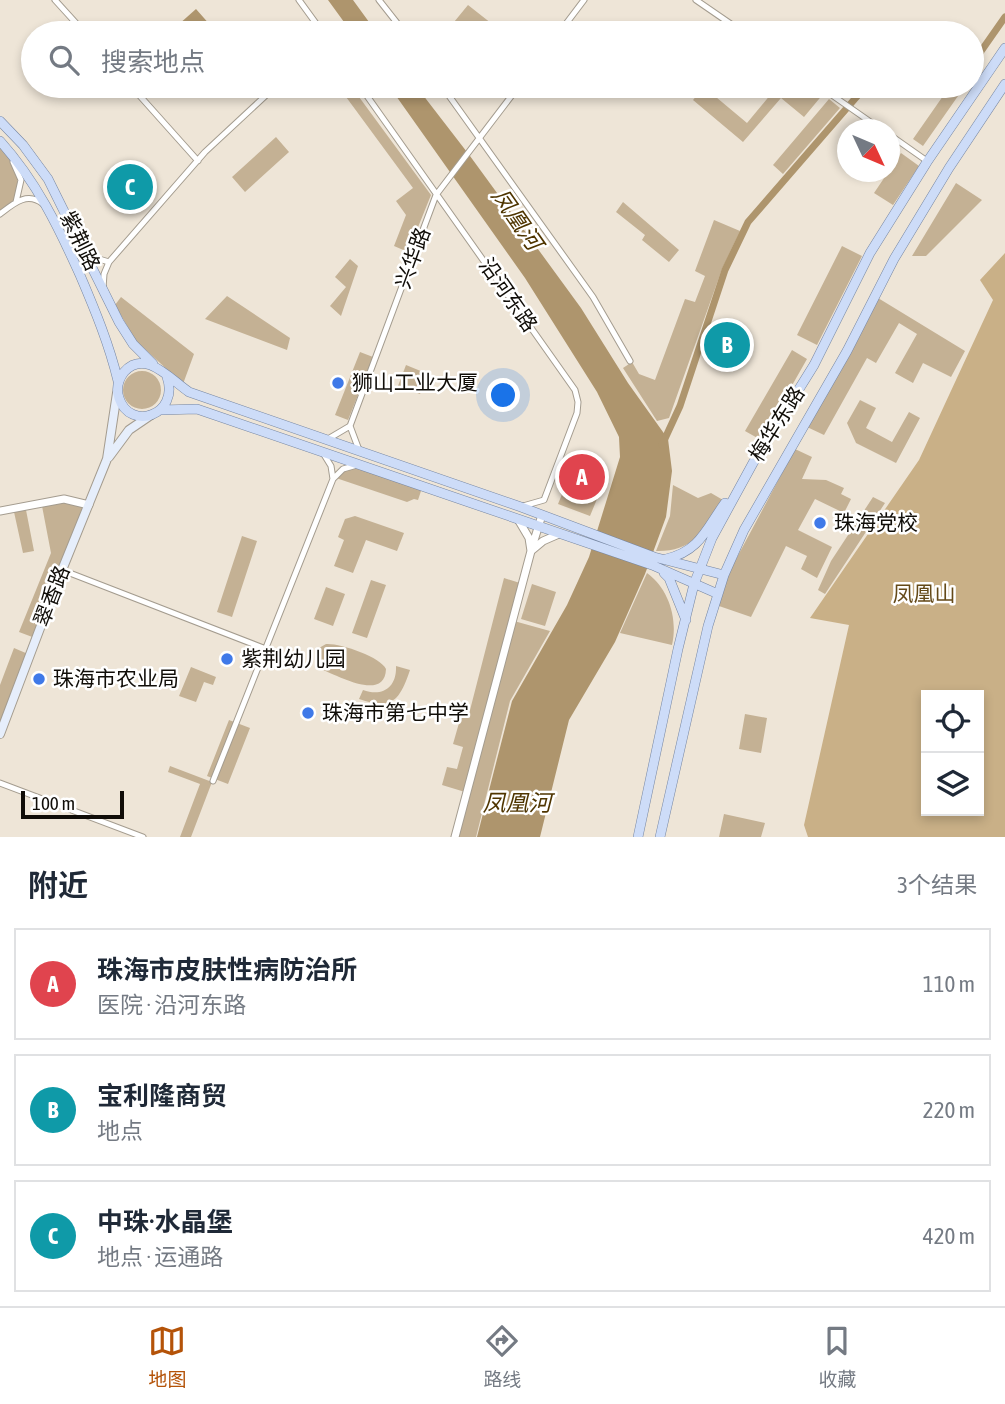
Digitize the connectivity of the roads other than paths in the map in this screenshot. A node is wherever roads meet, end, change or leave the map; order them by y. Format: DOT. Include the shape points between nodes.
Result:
graph roads {
  1 [pos="55,0"];
  2 [pos="299,0"];
  3 [pos="379,0"];
  4 [pos="584,0"];
  5 [pos="696,0"];
  6 [pos="74,21"];
  7 [pos="314,21"];
  8 [pos="396,21"];
  9 [pos="568,21"];
  10 [pos="727,21"];
  11 [pos="1005,48"];
  12 [pos="984,79"];
  13 [pos="1005,84"];
  14 [pos="142,98"];
  15 [pos="263,98"];
  16 [pos="368,98"];
  17 [pos="450,98"];
  18 [pos="510,98"];
  19 [pos="837,98"];
  20 [pos="971,98"];
  21 [pos="867,119"];
  22 [pos="0,121"];
  23 [pos="479,139"];
  24 [pos="0,141"];
  25 [pos="900,142"];
  26 [pos="8,150"];
  27 [pos="198,160"];
  28 [pos="928,162"];
  29 [pos="436,195"];
  30 [pos="16,202"];
  31 [pos="50,211"];
  32 [pos="0,214"];
  33 [pos="82,247"];
  34 [pos="109,262"];
  35 [pos="103,290"];
  36 [pos="630,361"];
  37 [pos="154,365"];
  38 [pos="167,377"];
  39 [pos="118,381"];
  40 [pos="117,394"];
  41 [pos="161,410"];
  42 [pos="151,415"];
  43 [pos="350,426"];
  44 [pos="328,439"];
  45 [pos="359,450"];
  46 [pos="322,452"];
  47 [pos="107,460"];
  48 [pos="360,465"];
  49 [pos="333,479"];
  50 [pos="744,481"];
  51 [pos="544,500"];
  52 [pos="89,505"];
  53 [pos="521,507"];
  54 [pos="0,511"];
  55 [pos="542,515"];
  56 [pos="519,521"];
  57 [pos="538,527"];
  58 [pos="559,534"];
  59 [pos="591,539"];
  60 [pos="531,551"];
  61 [pos="657,562"];
  62 [pos="699,568"];
  63 [pos="62,570"];
  64 [pos="724,575"];
  65 [pos="694,584"];
  66 [pos="718,594"];
  67 [pos="686,620"];
  68 [pos="266,649"];
  69 [pos="0,734"];
  70 [pos="213,781"];
  71 [pos="0,783"];
  72 [pos="144,837"];
  73 [pos="455,837"];
  74 [pos="638,837"];
  75 [pos="660,837"];
  1 -- 6 [label="street"];
  2 -- 7 [label="street"];
  3 -- 8 [label="street"];
  4 -- 9 [label="street"];
  5 -- 10 [label="street"];
  11 -- 12 [label="main road, 梅华东路"];
  13 -- 64 [label="main road, 梅华东路" via="894,259 744,530"];
  14 -- 27 [label="street"];
  15 -- 27 [label="street"];
  16 -- 29 [label="street, 沿河东路"];
  17 -- 23 [label="street"];
  18 -- 23 [label="street, 兴华路"];
  19 -- 21 [label="street"];
  20 -- 28 [label="main road, 梅华东路"];
  22 -- 33 [label="main road, 紫荆路" via="48,179"];
  23 -- 29 [label="street, 兴华路"];
  23 -- 36 [label="street" via="593,297"];
  24 -- 26 [label="main road, 紫荆路"];
  25 -- 28 [label="street"];
  26 -- 30 [label="street" via="21,180"];
  26 -- 31 [label="main road, 紫荆路"];
  27 -- 34 [label="street"];
  28 -- 50 [label="main road, 梅华东路" via="870,253 814,365"];
  29 -- 43 [label="street, 兴华路"];
  29 -- 51 [label="street, 沿河东路" via="575,390 577,413"];
  30 -- 31 [label="street" via="37,200"];
  30 -- 32 [label="street"];
  31 -- 39 [label="main road, 紫荆路" via="101,324"];
  33 -- 34 [label="street"];
  33 -- 35 [label="main road, 紫荆路"];
  34 -- 35 [label="street"];
  35 -- 37 [label="main road, 紫荆路" via="133,344"];
  37 -- 38 [label="main road"];
  37 -- 39 [label="main road" via="137,364"];
  38 -- 41 [label="main road" via="169,396"];
  38 -- 44 [label="main road" via="189,392"];
  39 -- 40 [label="main road"];
  40 -- 42 [label="main road" via="133,414"];
  40 -- 47 [label="main road"];
  41 -- 42 [label="main road"];
  41 -- 46 [label="main road" via="197,409"];
  42 -- 47 [label="main road" via="129,430"];
  43 -- 44 [label="street"];
  43 -- 45 [label="street"];
  44 -- 45 [label="main road"];
  45 -- 53 [label="main road"];
  46 -- 48 [label="main road"];
  46 -- 49 [label="street"];
  47 -- 52 [label="main road, 翠香路"];
  48 -- 49 [label="street" via="343,469"];
  48 -- 56 [label="main road"];
  49 -- 68 [label="street"];
  50 -- 61 [label="main road" via="697,544"];
  50 -- 62 [label="main road, 梅华东路"];
  51 -- 53 [label="street"];
  51 -- 55 [label="street, 沿河东路"];
  52 -- 54 [label="street" via="64,499"];
  52 -- 63 [label="main road, 翠香路"];
  53 -- 55 [label="main road"];
  55 -- 57 [label="street"];
  55 -- 59 [label="main road"];
  56 -- 57 [label="main road"];
  56 -- 60 [label="street"];
  57 -- 58 [label="main road"];
  57 -- 60 [label="street"];
  58 -- 59 [label="main road"];
  58 -- 60 [label="street"];
  59 -- 61 [label="main road"];
  60 -- 73 [label="street"];
  61 -- 62 [label="main road"];
  61 -- 65 [label="main road"];
  61 -- 67 [label="main road" via="669,578"];
  62 -- 64 [label="main road"];
  62 -- 65 [label="main road, 梅华东路"];
  63 -- 68 [label="street"];
  63 -- 69 [label="main road, 翠香路"];
  64 -- 66 [label="main road, 梅华东路"];
  65 -- 66 [label="main road"];
  65 -- 67 [label="main road, 梅华东路"];
  66 -- 75 [label="main road, 梅华东路"];
  67 -- 74 [label="main road, 梅华东路"];
  68 -- 70 [label="street"];
  71 -- 72 [label="street"];
}
